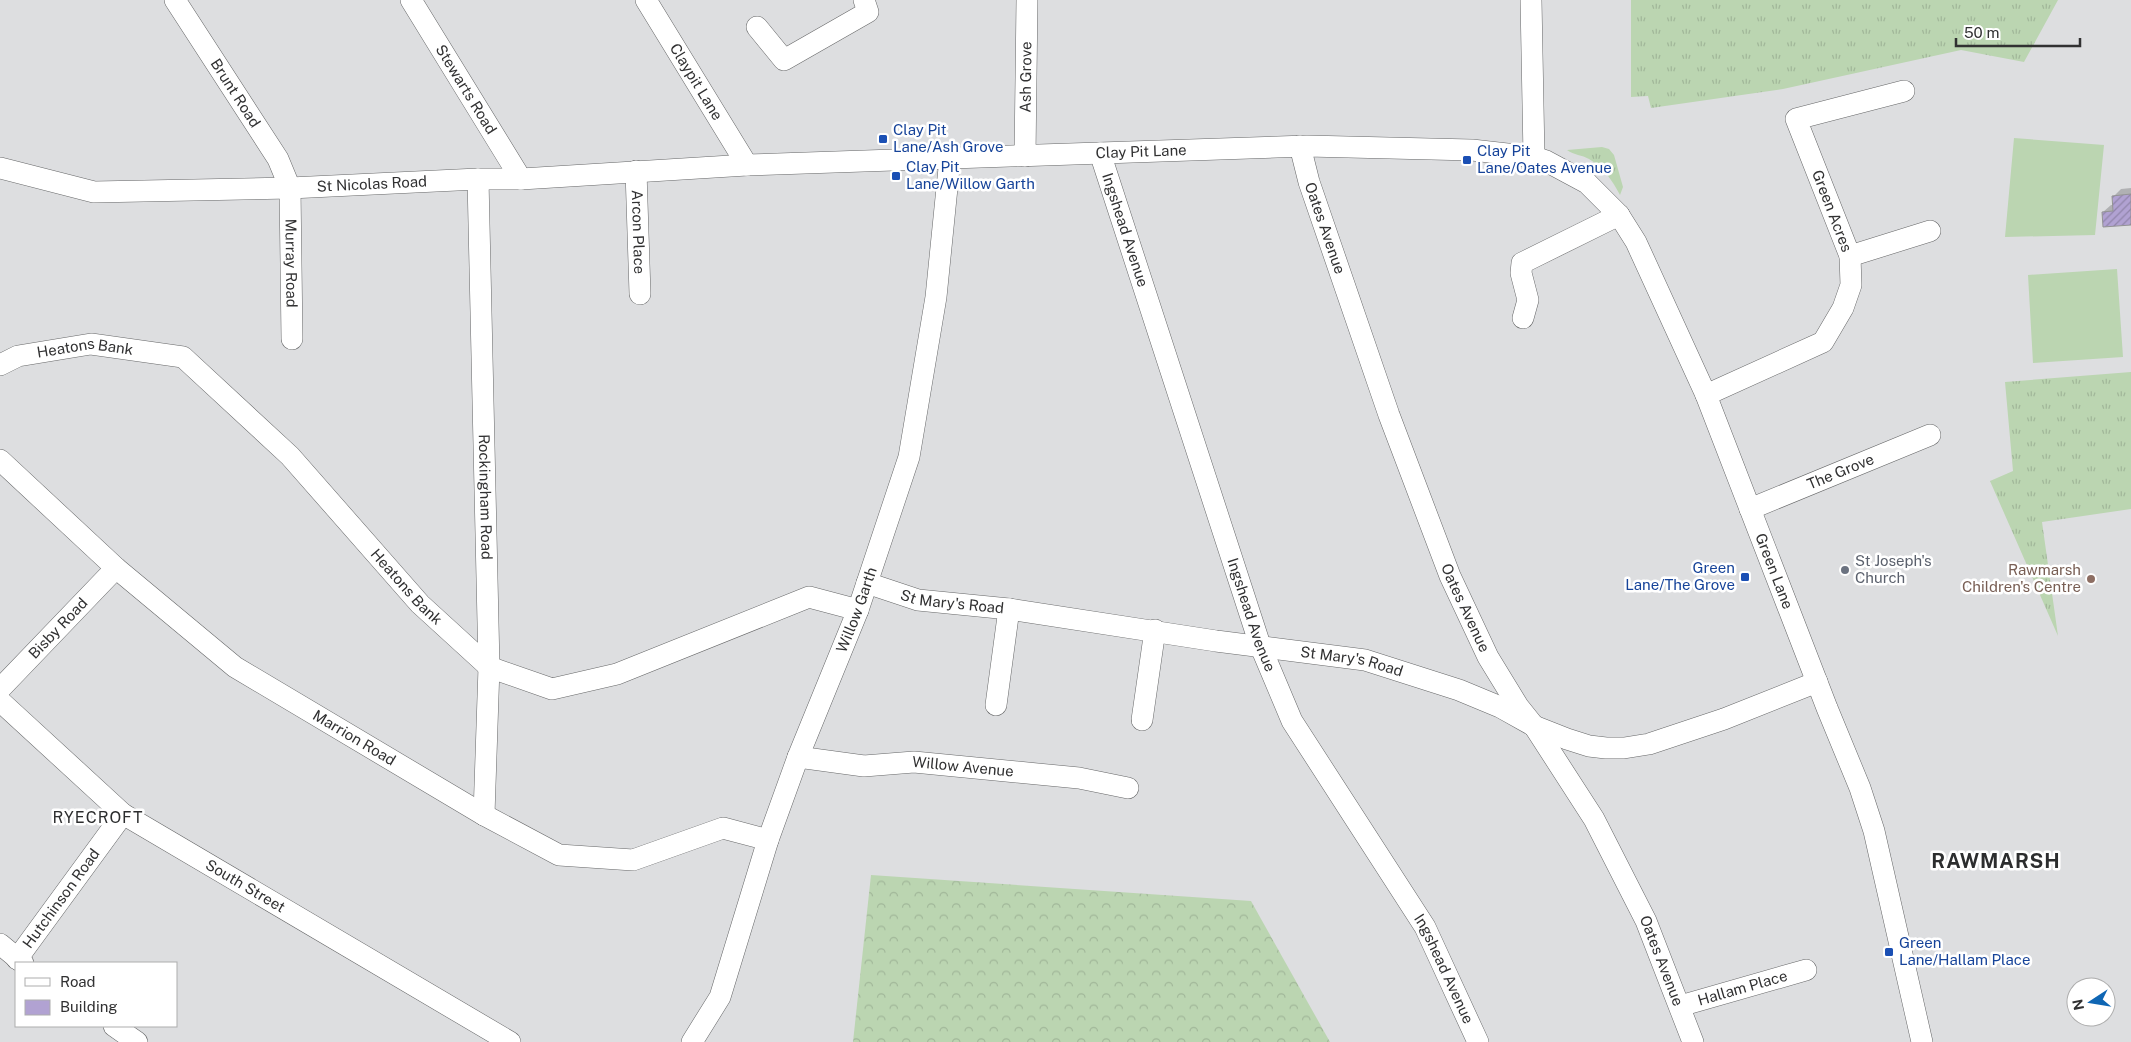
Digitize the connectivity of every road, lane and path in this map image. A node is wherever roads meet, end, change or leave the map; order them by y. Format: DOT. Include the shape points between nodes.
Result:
graph roads {
  1 [pos="175,0"];
  2 [pos="411,0"];
  3 [pos="646,0"];
  4 [pos="1027,0"];
  5 [pos="1531,0"];
  6 [pos="866,6"];
  7 [pos="757,27"];
  8 [pos="1904,91"];
  9 [pos="1300,146"];
  10 [pos="1100,153"];
  11 [pos="1025,156"];
  12 [pos="1534,157"];
  13 [pos="950,158"];
  14 [pos="747,165"];
  15 [pos="0,168"];
  16 [pos="636,171"];
  17 [pos="478,179"];
  18 [pos="521,179"];
  19 [pos="290,188"];
  20 [pos="1619,215"];
  21 [pos="1930,231"];
  22 [pos="1850,256"];
  23 [pos="640,294"];
  24 [pos="1523,318"];
  25 [pos="292,339"];
  26 [pos="0,365"];
  27 [pos="1706,395"];
  28 [pos="1930,435"];
  29 [pos="0,460"];
  30 [pos="1750,509"];
  31 [pos="116,568"];
  32 [pos="867,583"];
  33 [pos="1009,609"];
  34 [pos="858,610"];
  35 [pos="1155,630"];
  36 [pos="1260,645"];
  37 [pos="489,667"];
  38 [pos="1817,682"];
  39 [pos="0,689"];
  40 [pos="0,701"];
  41 [pos="996,705"];
  42 [pos="1142,720"];
  43 [pos="1534,726"];
  44 [pos="798,757"];
  45 [pos="1128,788"];
  46 [pos="123,814"];
  47 [pos="484,815"];
  48 [pos="768,840"];
  49 [pos="0,944"];
  50 [pos="20,961"];
  51 [pos="1806,970"];
  52 [pos="1680,1006"];
  53 [pos="115,1027"];
  54 [pos="137,1042"];
  55 [pos="510,1042"];
  56 [pos="692,1042"];
  57 [pos="1478,1042"];
  58 [pos="1693,1042"];
  59 [pos="1922,1042"];
  1 -- 19 [label="street, Brunt Road" via="278,158"];
  2 -- 18 [label="street, Stewarts Road"];
  3 -- 14 [label="street, Claypit Lane"];
  4 -- 11 [label="street, Ash Grove"];
  5 -- 12 [label="street"];
  6 -- 7 [label="street" via="784,60"];
  8 -- 22 [label="street, Green Acres" via="1796,119"];
  9 -- 10 [label="street, Clay Pit Lane"];
  9 -- 12 [label="street, Clay Pit Lane" via="1472,150"];
  9 -- 43 [label="street, Oates Avenue" via="1309,182 1389,415 1450,576 1488,657"];
  10 -- 11 [label="street, Clay Pit Lane"];
  10 -- 36 [label="street, Ingshead Avenue"];
  11 -- 13 [label="street, Clay Pit Lane"];
  12 -- 20 [label="street, Green Lane" via="1587,183"];
  13 -- 14 [label="street, Clay Pit Lane"];
  13 -- 32 [label="street, Willow Garth" via="936,297 909,457"];
  14 -- 16 [label="street, St Nicolas Road"];
  15 -- 19 [label="street, St Nicolas Road" via="94,192"];
  16 -- 18 [label="street, St Nicolas Road"];
  16 -- 23 [label="street, Arcon Place"];
  17 -- 18 [label="street, St Nicolas Road"];
  17 -- 19 [label="street, St Nicolas Road"];
  17 -- 37 [label="street, Rockingham Road"];
  19 -- 25 [label="street, Murray Road"];
  20 -- 24 [label="street" via="1522,263 1521,273 1528,300"];
  20 -- 27 [label="street, Green Lane" via="1636,242"];
  21 -- 22 [label="street"];
  22 -- 27 [label="street, Green Acres" via="1851,285 1844,308 1823,342"];
  26 -- 37 [label="street, Heatons Bank" via="18,356 91,344 183,357 290,456 420,604"];
  27 -- 30 [label="street, Green Lane"];
  28 -- 30 [label="street, The Grove"];
  29 -- 31 [label="street, Marrion Road"];
  30 -- 38 [label="street, Green Lane"];
  31 -- 39 [label="street, Bisby Road"];
  31 -- 47 [label="street, Marrion Road" via="235,667"];
  32 -- 33 [label="street, St Mary's Road" via="918,600"];
  32 -- 34 [label="street, Willow Garth"];
  33 -- 35 [label="street, St Mary's Road"];
  33 -- 41 [label="street"];
  34 -- 37 [label="street, Heatons Bank" via="809,597 617,674 552,689"];
  34 -- 44 [label="street, Willow Garth"];
  35 -- 36 [label="street, St Mary's Road"];
  35 -- 42 [label="street"];
  36 -- 43 [label="street, St Mary's Road" via="1365,660 1460,690"];
  36 -- 57 [label="street, Ingshead Avenue" via="1292,720 1425,927"];
  37 -- 47 [label="street, Rockingham Road"];
  38 -- 43 [label="street, St Mary's Road" via="1724,719 1637,747 1589,746"];
  38 -- 59 [label="street, Green Lane" via="1874,831"];
  40 -- 46 [label="street, South Street"];
  43 -- 52 [label="street, Oates Avenue" via="1594,819 1646,921"];
  44 -- 45 [label="street, Willow Avenue" via="864,766 914,762 1079,778"];
  44 -- 48 [label="street, Willow Garth"];
  46 -- 50 [label="street, Hutchinson Road"];
  46 -- 55 [label="street, South Street"];
  47 -- 48 [label="street, Marrion Road" via="559,856 633,860 723,828"];
  48 -- 56 [label="street, Willow Garth" via="720,997"];
  49 -- 50 [label="street"];
  51 -- 52 [label="street, Hallam Place"];
  52 -- 58 [label="street, Oates Avenue"];
  53 -- 54 [label="street"];
}
